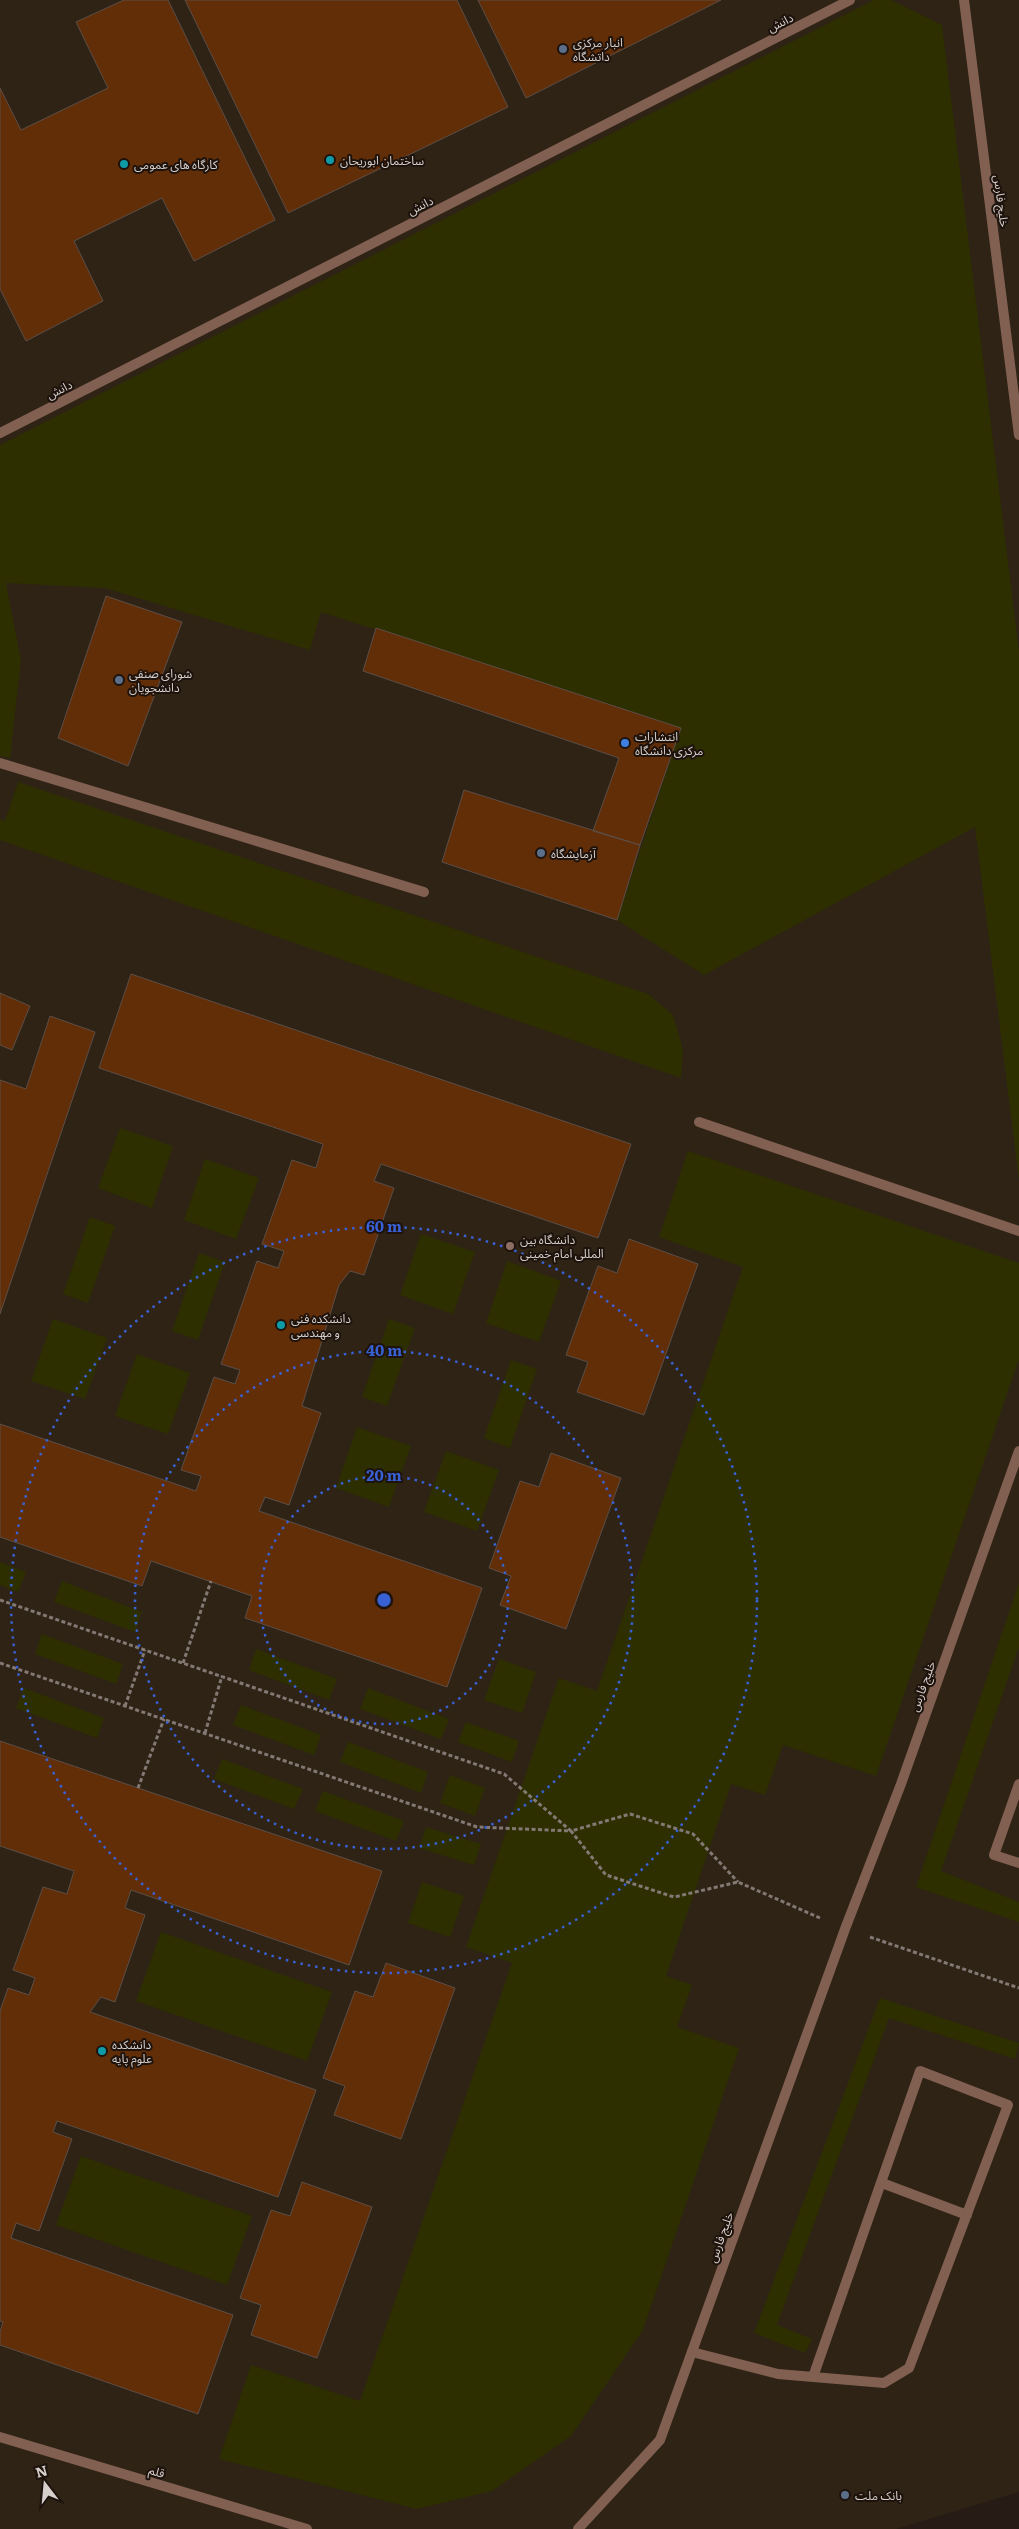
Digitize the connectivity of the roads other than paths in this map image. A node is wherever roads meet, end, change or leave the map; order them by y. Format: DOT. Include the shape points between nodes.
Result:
graph roads {
  1 [pos="850,0"];
  2 [pos="964,0"];
  3 [pos="0,433"];
  4 [pos="1019,435"];
  5 [pos="0,763"];
  6 [pos="424,892"];
  7 [pos="699,1122"];
  8 [pos="1019,1230"];
  9 [pos="1019,1451"];
  10 [pos="1019,1784"];
  11 [pos="1019,1863"];
  12 [pos="882,2183"];
  13 [pos="967,2215"];
  14 [pos="692,2352"];
  15 [pos="813,2377"];
  16 [pos="0,2437"];
  17 [pos="306,2529"];
  18 [pos="578,2529"];
  1 -- 3 [label="street, دانش"];
  2 -- 4 [label="street, خلیج فارس"];
  5 -- 6 [label="street"];
  7 -- 8 [label="street"];
  9 -- 14 [label="street, خلیج فارس" via="901,1784"];
  10 -- 11 [label="street" via="994,1855"];
  12 -- 13 [label="street"];
  12 -- 13 [label="street" via="920,2072 1008,2105"];
  12 -- 15 [label="street"];
  13 -- 15 [label="street" via="910,2368 884,2383"];
  14 -- 15 [label="street" via="778,2374"];
  14 -- 18 [label="street, خلیج فارس" via="660,2440"];
  16 -- 17 [label="street, قلم"];
}
